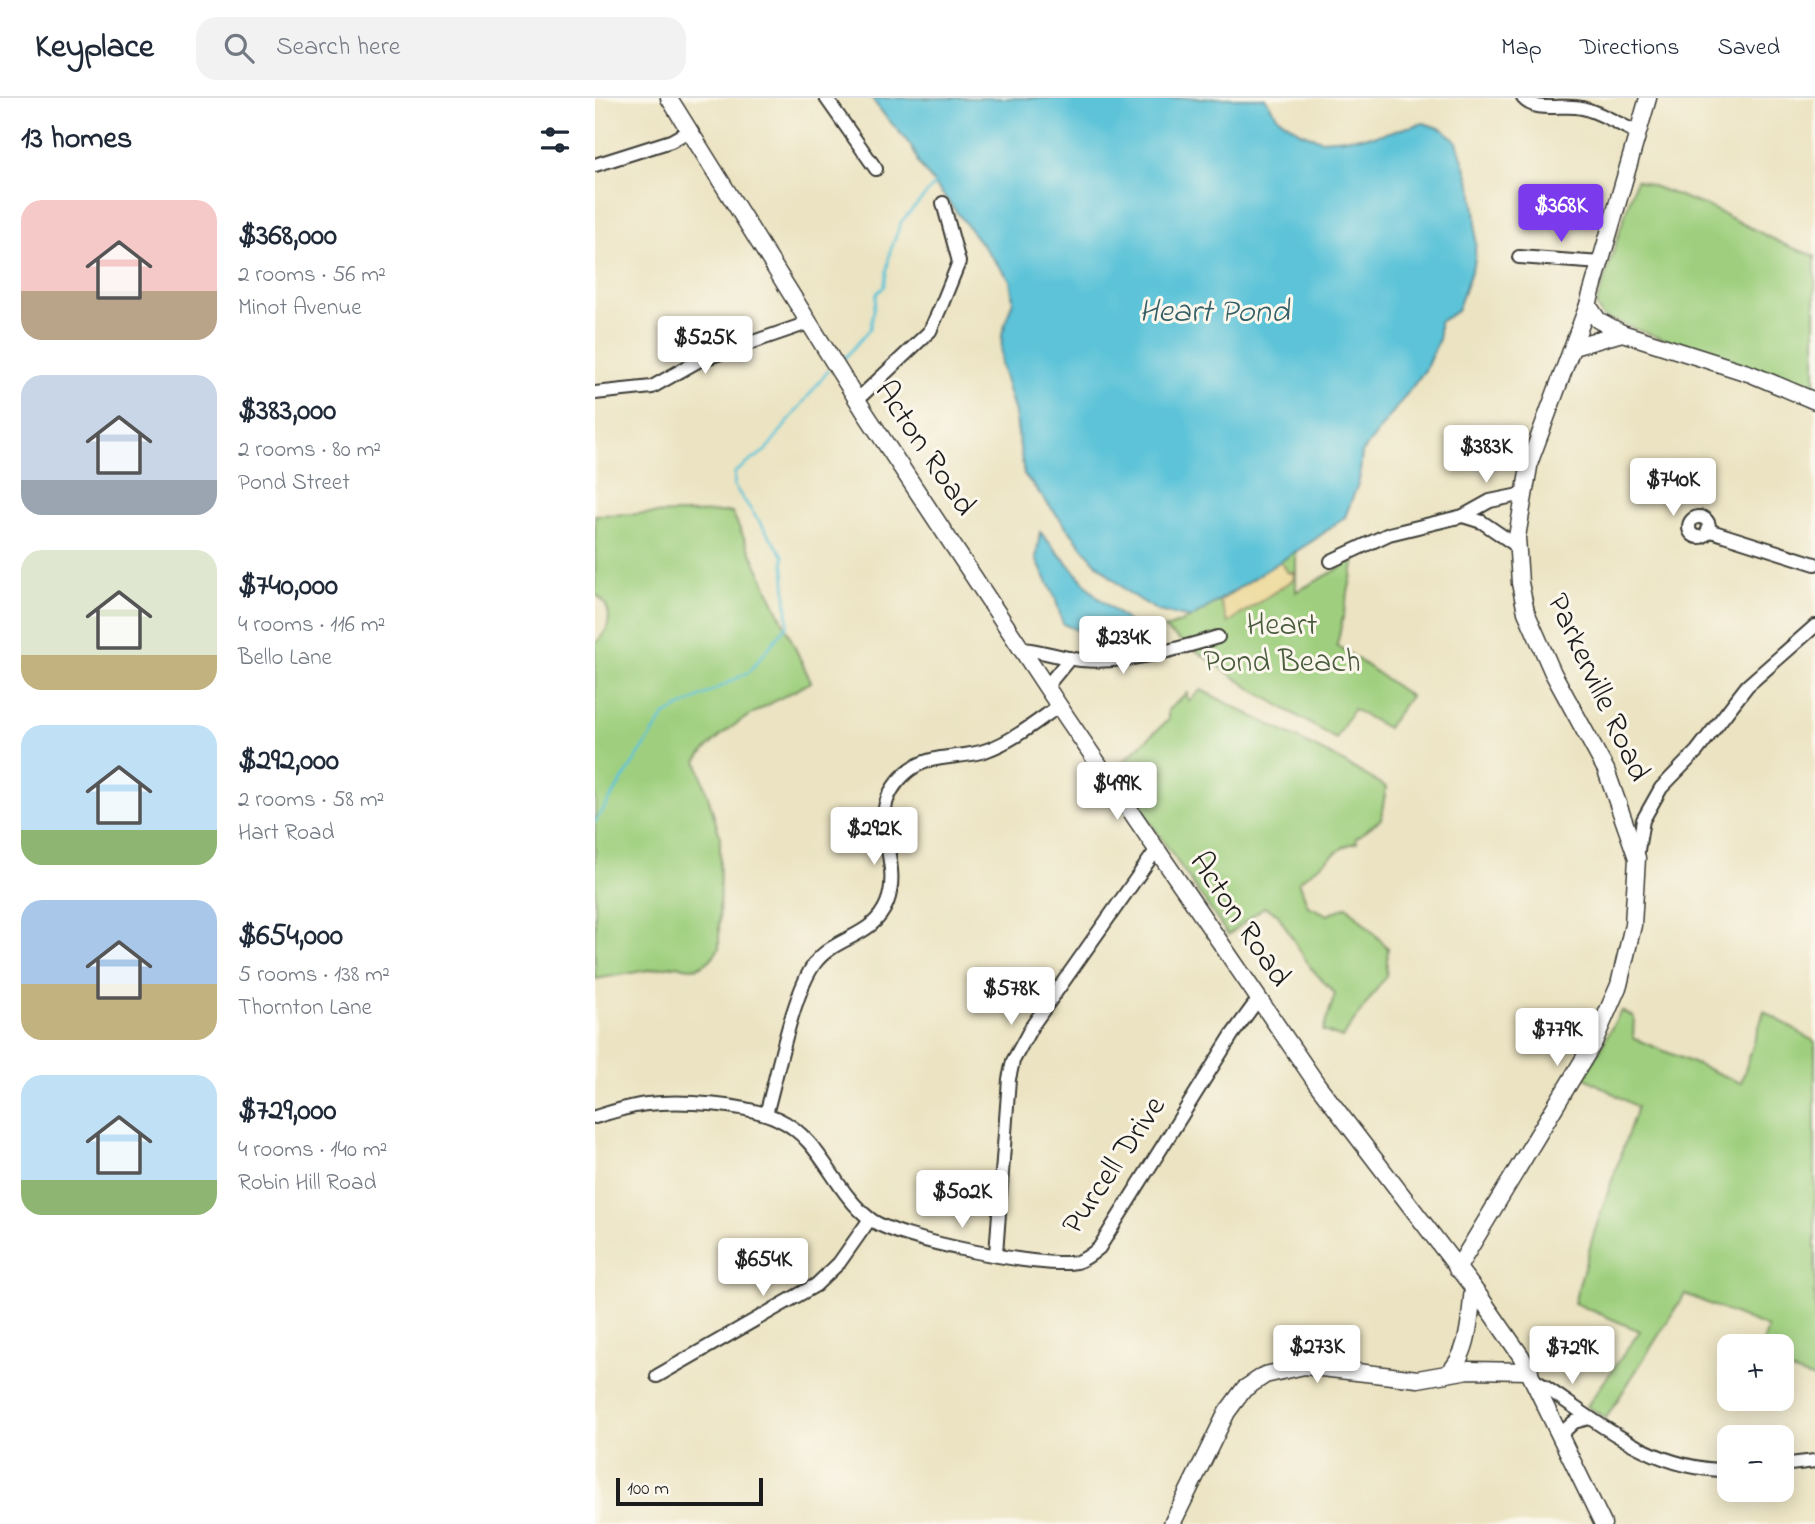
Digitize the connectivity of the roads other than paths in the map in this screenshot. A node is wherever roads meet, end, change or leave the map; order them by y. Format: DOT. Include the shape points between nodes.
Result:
graph roads {
  1 [pos="669,98"];
  2 [pos="826,98"];
  3 [pos="1523,98"];
  4 [pos="1648,98"];
  5 [pos="687,132"];
  6 [pos="1638,134"];
  7 [pos="595,164"];
  8 [pos="876,169"];
  9 [pos="943,203"];
  10 [pos="1519,257"];
  11 [pos="1601,263"];
  12 [pos="1588,305"];
  13 [pos="808,323"];
  14 [pos="1622,333"];
  15 [pos="1573,347"];
  16 [pos="595,393"];
  17 [pos="857,400"];
  18 [pos="1815,401"];
  19 [pos="1524,494"];
  20 [pos="1463,516"];
  21 [pos="1708,530"];
  22 [pos="1517,546"];
  23 [pos="1331,561"];
  24 [pos="1815,564"];
  25 [pos="1815,626"];
  26 [pos="1218,637"];
  27 [pos="1023,649"];
  28 [pos="1070,658"];
  29 [pos="1047,686"];
  30 [pos="1059,706"];
  31 [pos="1157,849"];
  32 [pos="1637,858"];
  33 [pos="1259,998"];
  34 [pos="766,1114"];
  35 [pos="595,1117"];
  36 [pos="870,1219"];
  37 [pos="996,1254"];
  38 [pos="1457,1269"];
  39 [pos="1473,1288"];
  40 [pos="1447,1374"];
  41 [pos="657,1376"];
  42 [pos="1533,1376"];
  43 [pos="1589,1418"];
  44 [pos="1561,1434"];
  45 [pos="1815,1461"];
  46 [pos="1794,1463"];
  47 [pos="1717,1469"];
  48 [pos="1172,1524"];
  49 [pos="1603,1524"];
  1 -- 5 [label="main road, Acton Road"];
  2 -- 8 [label="street"];
  3 -- 6 [label="street" via="1553,108 1581,107"];
  4 -- 6 [label="main road, Parkerville Road"];
  5 -- 7 [label="street"];
  5 -- 13 [label="main road, Acton Road"];
  6 -- 11 [label="main road, Parkerville Road"];
  9 -- 17 [label="street" via="959,262 942,304 930,331"];
  10 -- 11 [label="street"];
  11 -- 12 [label="main road, Parkerville Road"];
  12 -- 14 [label="main road" via="1598,320"];
  12 -- 15 [label="main road, Parkerville Road"];
  13 -- 16 [label="street" via="698,361 652,387"];
  13 -- 17 [label="main road, Acton Road"];
  14 -- 15 [label="main road"];
  14 -- 18 [label="main road" via="1751,374"];
  15 -- 19 [label="main road, Parkerville Road" via="1530,461"];
  17 -- 27 [label="main road, Acton Road"];
  19 -- 20 [label="street" via="1490,501"];
  19 -- 22 [label="main road, Parkerville Road"];
  20 -- 22 [label="street" via="1482,522"];
  20 -- 23 [label="street" via="1389,534"];
  21 -- 24 [label="street"];
  22 -- 32 [label="main road, Parkerville Road" via="1526,612 1606,770"];
  25 -- 32 [label="street" via="1747,686 1697,751 1661,788 1643,820"];
  26 -- 28 [label="street" via="1163,654 1122,660"];
  27 -- 28 [label="street"];
  27 -- 29 [label="main road, Acton Road"];
  28 -- 29 [label="street"];
  29 -- 30 [label="main road, Acton Road"];
  30 -- 31 [label="main road, Acton Road"];
  30 -- 34 [label="street" via="999,745 980,753 921,763 897,783 883,817 891,873 887,902 871,927 827,951 809,972"];
  31 -- 33 [label="main road, Acton Road"];
  31 -- 37 [label="street" via="1032,1026 1013,1061"];
  32 -- 38 [label="main road" via="1633,925 1608,1014"];
  33 -- 37 [label="street, Purcell Drive" via="1099,1248 1078,1261 1063,1263"];
  33 -- 38 [label="main road, Acton Road" via="1317,1084"];
  34 -- 35 [label="street, Purcell Drive" via="661,1103"];
  34 -- 36 [label="street, Purcell Drive" via="809,1141 844,1192"];
  36 -- 37 [label="street, Purcell Drive" via="905,1235"];
  36 -- 41 [label="street" via="839,1263 816,1285"];
  38 -- 39 [label="main road, Acton Road"];
  39 -- 40 [label="main road" via="1463,1349"];
  39 -- 42 [label="main road, Acton Road"];
  40 -- 42 [label="main road" via="1469,1370"];
  40 -- 48 [label="main road" via="1418,1379 1304,1366 1265,1374 1244,1389 1227,1412"];
  42 -- 43 [label="street"];
  42 -- 44 [label="main road, Acton Road"];
  43 -- 44 [label="street" via="1574,1422"];
  43 -- 47 [label="street" via="1666,1460"];
  44 -- 49 [label="main road, Acton Road"];
  45 -- 46 [label="street"];
}
